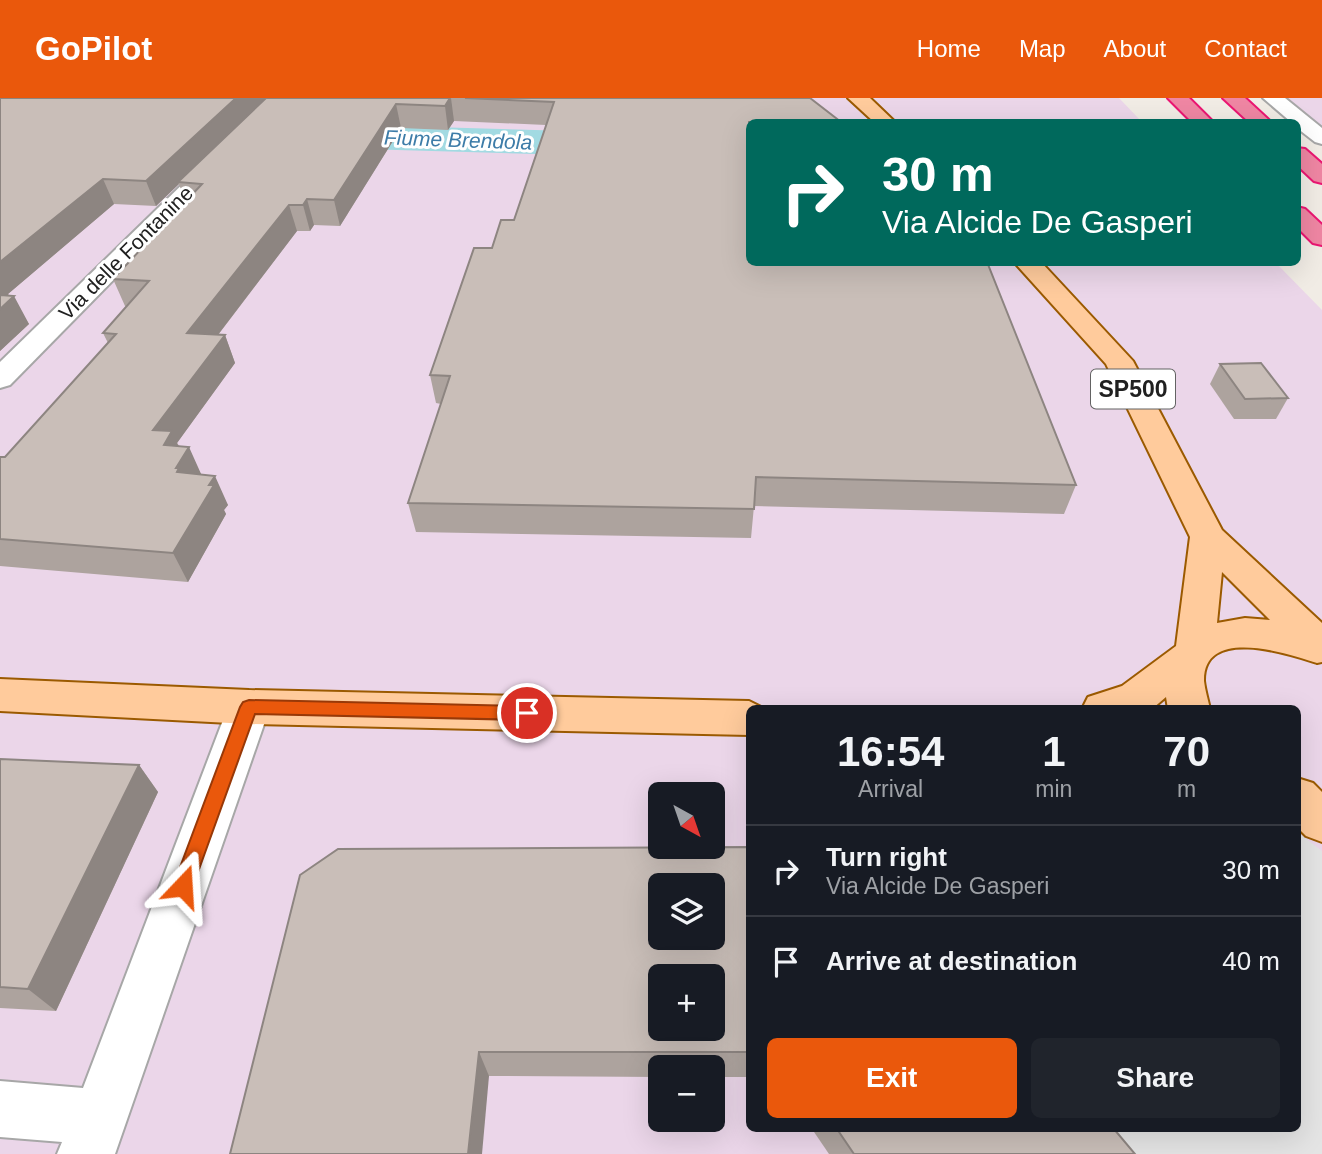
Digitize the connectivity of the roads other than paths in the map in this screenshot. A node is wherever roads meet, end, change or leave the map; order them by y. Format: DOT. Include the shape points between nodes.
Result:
graph roads {
  1 [pos="282,98"];
  2 [pos="858,98"];
  3 [pos="1178,98"];
  4 [pos="1233,98"];
  5 [pos="1273,98"];
  6 [pos="882,119"];
  7 [pos="1200,119"];
  8 [pos="1258,119"];
  9 [pos="1299,119"];
  10 [pos="1301,121"];
  11 [pos="1322,138"];
  12 [pos="1301,158"];
  13 [pos="1322,176"];
  14 [pos="1301,218"];
  15 [pos="1322,239"];
  16 [pos="1031,266"];
  17 [pos="0,379"];
  18 [pos="1208,537"];
  19 [pos="1322,648"];
  20 [pos="1193,653"];
  21 [pos="0,695"];
  22 [pos="1115,705"];
  23 [pos="1188,705"];
  24 [pos="249,707"];
  25 [pos="746,718"];
  26 [pos="1301,791"];
  27 [pos="1322,795"];
  28 [pos="1301,801"];
  29 [pos="1322,822"];
  30 [pos="0,1109"];
  31 [pos="92,1135"];
  1 -- 17 [label="street, Via delle Fontanine"];
  2 -- 6 [label="main road"];
  3 -- 7 [label="highway"];
  4 -- 8 [label="highway"];
  5 -- 9 [label="street"];
  10 -- 11 [label="street"];
  12 -- 13 [label="highway"];
  14 -- 15 [label="highway"];
  16 -- 18 [label="main road, SP500" via="1119,361"];
  18 -- 19 [label="main road, SP500"];
  18 -- 20 [label="main road"];
  19 -- 20 [label="main road, SP500" via="1256,633 1211,639"];
  20 -- 22 [label="main road" via="1136,698"];
  20 -- 23 [label="main road" via="1183,672"];
  21 -- 24 [label="main road"];
  24 -- 25 [label="main road"];
  24 -- 31 [label="street"];
  26 -- 27 [label="main road"];
  28 -- 29 [label="main road"];
  30 -- 31 [label="street"];
}
